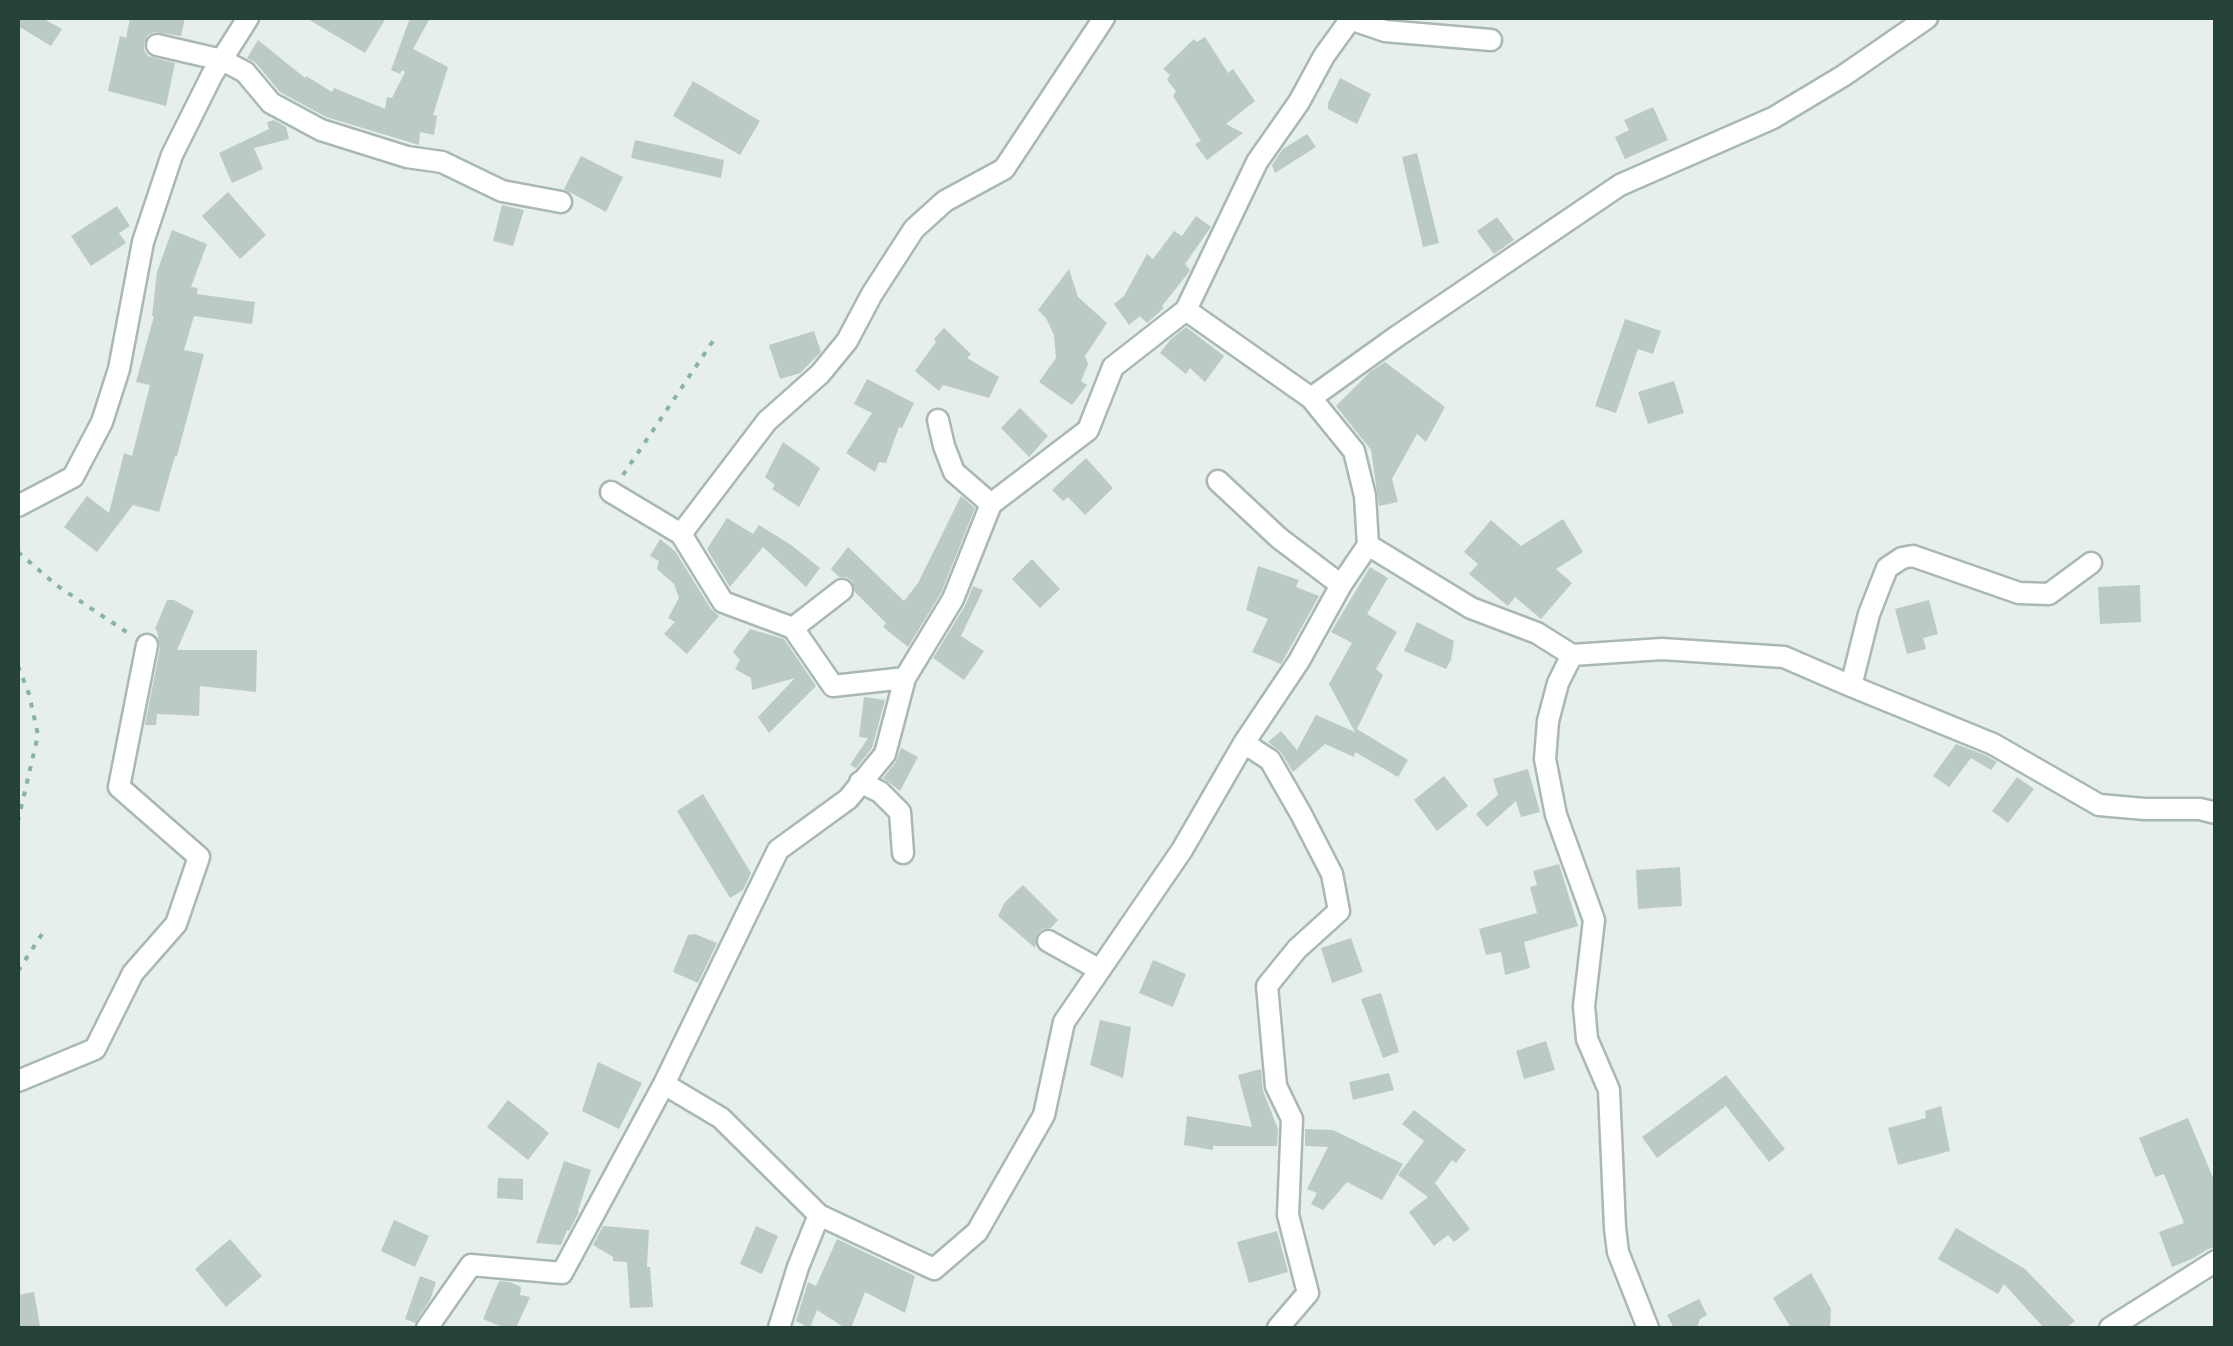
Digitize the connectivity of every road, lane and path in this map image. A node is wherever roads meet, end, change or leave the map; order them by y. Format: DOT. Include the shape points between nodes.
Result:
graph roads {
  1 [pos="248,18"];
  2 [pos="1104,18"];
  3 [pos="1348,18"];
  4 [pos="1927,18"];
  5 [pos="1491,40"];
  6 [pos="157,45"];
  7 [pos="222,60"];
  8 [pos="561,202"];
  9 [pos="1186,310"];
  10 [pos="715,338"];
  11 [pos="1311,398"];
  12 [pos="938,420"];
  13 [pos="1218,481"];
  14 [pos="611,492"];
  15 [pos="992,504"];
  16 [pos="18,506"];
  17 [pos="680,534"];
  18 [pos="1368,545"];
  19 [pos="18,552"];
  20 [pos="2090,563"];
  21 [pos="1341,584"];
  22 [pos="842,590"];
  23 [pos="792,628"];
  24 [pos="147,645"];
  25 [pos="1572,655"];
  26 [pos="18,666"];
  27 [pos="906,678"];
  28 [pos="1851,686"];
  29 [pos="1244,743"];
  30 [pos="860,782"];
  31 [pos="2216,813"];
  32 [pos="18,821"];
  33 [pos="903,853"];
  34 [pos="44,931"];
  35 [pos="1048,940"];
  36 [pos="1100,970"];
  37 [pos="18,971"];
  38 [pos="18,1081"];
  39 [pos="664,1084"];
  40 [pos="820,1215"];
  41 [pos="2216,1261"];
  42 [pos="427,1328"];
  43 [pos="779,1328"];
  44 [pos="1278,1328"];
  45 [pos="1648,1328"];
  46 [pos="2110,1328"];
  1 -- 7 [label="street"];
  2 -- 17 [label="street" via="1004,169 945,201 914,229 848,340 766,421"];
  3 -- 5 [label="street" via="1385,31"];
  3 -- 9 [label="street" via="1257,162"];
  4 -- 11 [label="street" via="1773,118 1620,185"];
  6 -- 7 [label="street"];
  7 -- 8 [label="street" via="245,72 271,103 321,130 442,162 502,191"];
  7 -- 16 [label="street" via="172,154 143,242 102,422 74,478"];
  9 -- 11 [label="street"];
  9 -- 15 [label="street" via="1112,366 1088,430"];
  10 -- 14 [label="path"];
  11 -- 18 [label="street" via="1354,452"];
  12 -- 15 [label="street" via="954,472"];
  13 -- 21 [label="street"];
  14 -- 17 [label="street"];
  15 -- 27 [label="street" via="953,599"];
  17 -- 23 [label="street" via="723,602"];
  18 -- 21 [label="street"];
  18 -- 25 [label="street" via="1470,608 1537,633"];
  19 -- 24 [label="path"];
  20 -- 28 [label="street" via="2049,594 2019,593 1913,556 1902,558 1887,568"];
  21 -- 29 [label="street"];
  22 -- 23 [label="street"];
  23 -- 27 [label="street" via="833,686"];
  24 -- 38 [label="street" via="119,787 199,857 176,924 133,973 95,1049"];
  25 -- 28 [label="street" via="1662,649 1784,657"];
  25 -- 45 [label="street" via="1548,720 1545,759 1556,815 1594,920 1587,1039 1609,1090 1618,1252"];
  26 -- 32 [label="path" via="38,735"];
  27 -- 30 [label="street" via="884,754"];
  28 -- 31 [label="street" via="1993,744 2099,805"];
  29 -- 36 [label="street"];
  29 -- 44 [label="street" via="1270,760 1301,814 1332,874 1339,911 1267,986 1276,1086 1292,1119 1288,1215 1308,1293"];
  30 -- 33 [label="street" via="900,812"];
  30 -- 39 [label="street" via="778,850"];
  34 -- 37 [label="path"];
  35 -- 36 [label="street"];
  36 -- 40 [label="street" via="1064,1022 1044,1114 978,1232 934,1268"];
  39 -- 40 [label="street" via="721,1118"];
  39 -- 42 [label="street" via="562,1273 471,1266"];
  40 -- 43 [label="street"];
  41 -- 46 [label="street"];
}
